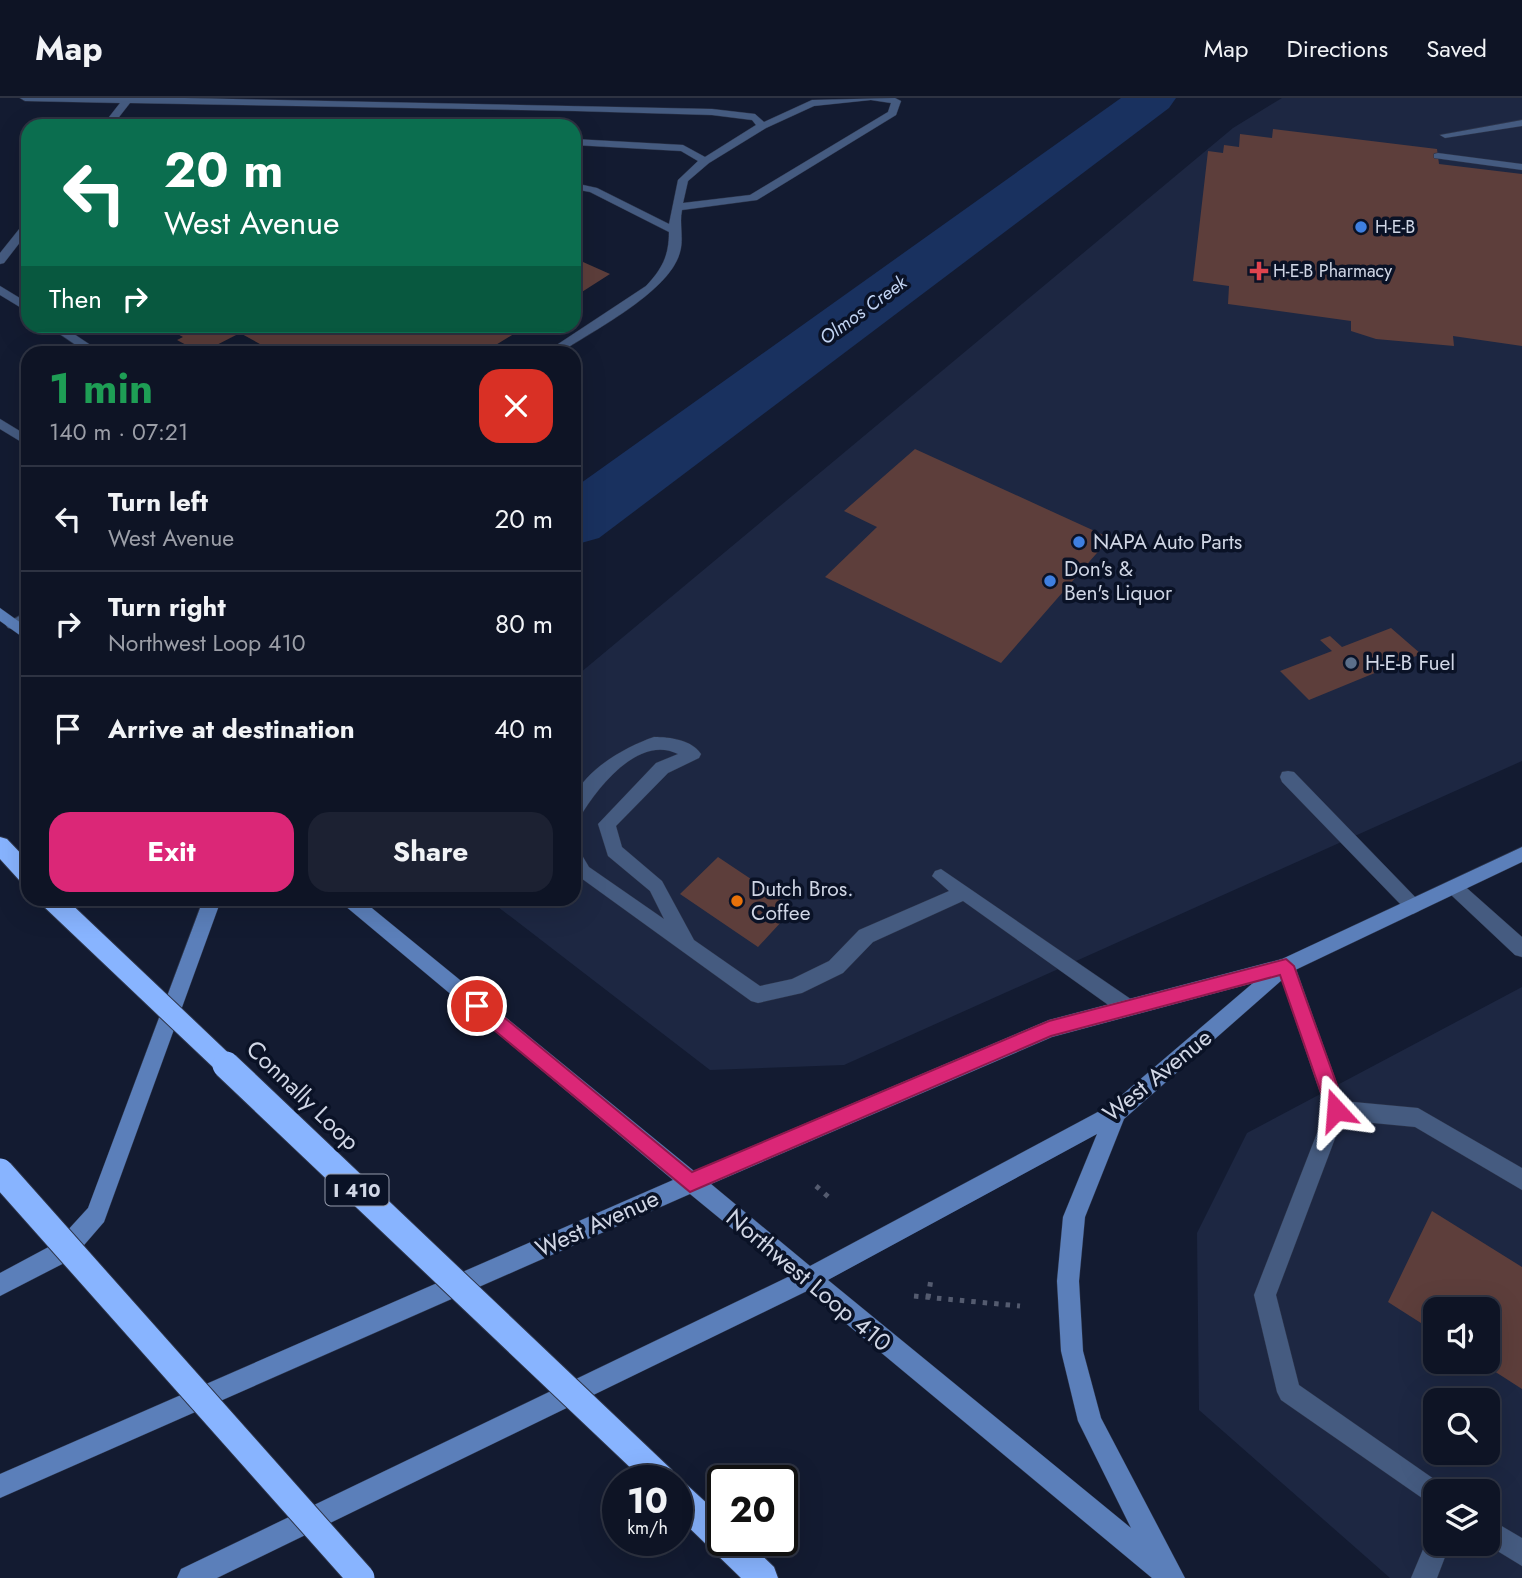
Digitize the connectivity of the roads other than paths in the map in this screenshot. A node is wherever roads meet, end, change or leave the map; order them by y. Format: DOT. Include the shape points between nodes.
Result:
graph roads {
  1 [pos="25,98"];
  2 [pos="869,98"];
  3 [pos="874,98"];
  4 [pos="126,101"];
  5 [pos="112,119"];
  6 [pos="1522,123"];
  7 [pos="762,126"];
  8 [pos="1445,135"];
  9 [pos="581,142"];
  10 [pos="1438,156"];
  11 [pos="705,161"];
  12 [pos="1522,167"];
  13 [pos="581,187"];
  14 [pos="677,207"];
  15 [pos="674,231"];
  16 [pos="21,234"];
  17 [pos="0,261"];
  18 [pos="0,290"];
  19 [pos="21,304"];
  20 [pos="65,333"];
  21 [pos="85,346"];
  22 [pos="561,346"];
  23 [pos="0,423"];
  24 [pos="21,437"];
  25 [pos="0,613"];
  26 [pos="21,620"];
  27 [pos="13,624"];
  28 [pos="21,630"];
  29 [pos="1288,776"];
  30 [pos="581,799"];
  31 [pos="0,845"];
  32 [pos="1522,854"];
  33 [pos="21,868"];
  34 [pos="581,869"];
  35 [pos="941,876"];
  36 [pos="1454,887"];
  37 [pos="963,893"];
  38 [pos="58,906"];
  39 [pos="210,906"];
  40 [pos="357,906"];
  41 [pos="1413,906"];
  42 [pos="1522,949"];
  43 [pos="690,950"];
  44 [pos="1286,966"];
  45 [pos="1128,1008"];
  46 [pos="1336,1110"];
  47 [pos="1116,1113"];
  48 [pos="0,1171"];
  49 [pos="1522,1180"];
  50 [pos="690,1182"];
  51 [pos="810,1278"];
  52 [pos="0,1284"];
  53 [pos="647,1465"];
  54 [pos="0,1486"];
  55 [pos="1423,1487"];
  56 [pos="693,1510"];
  57 [pos="707,1524"];
  58 [pos="1500,1538"];
  59 [pos="1522,1553"];
  60 [pos="740,1556"];
  61 [pos="1433,1556"];
  62 [pos="1170,1576"];
  63 [pos="190,1578"];
  64 [pos="360,1578"];
  65 [pos="763,1578"];
  66 [pos="1424,1578"];
  1 -- 4 [label="lane"];
  2 -- 7 [label="lane" via="812,103"];
  3 -- 14 [label="lane" via="896,101 893,113 753,198"];
  4 -- 5 [label="lane"];
  4 -- 7 [label="lane" via="712,112 755,117"];
  6 -- 8 [label="lane"];
  7 -- 11 [label="lane"];
  9 -- 11 [label="lane" via="683,148"];
  10 -- 12 [label="lane"];
  11 -- 14 [label="lane" via="683,180"];
  13 -- 15 [label="lane"];
  14 -- 15 [label="lane"];
  15 -- 22 [label="lane" via="675,251 666,272 650,288"];
  16 -- 17 [label="lane"];
  18 -- 19 [label="lane"];
  20 -- 21 [label="lane"];
  23 -- 24 [label="lane"];
  25 -- 27 [label="main road"];
  26 -- 27 [label="lane"];
  27 -- 28 [label="main road"];
  29 -- 41 [label="lane"];
  30 -- 43 [label="lane" via="612,765 640,748 667,743 693,754 662,768 607,824 614,851 656,886"];
  31 -- 33 [label="highway"];
  32 -- 36 [label="main road, West Avenue"];
  34 -- 43 [label="lane"];
  35 -- 37 [label="lane"];
  36 -- 41 [label="main road, West Avenue"];
  36 -- 42 [label="lane"];
  37 -- 43 [label="lane" via="866,936 836,967 795,987 758,995"];
  37 -- 45 [label="lane"];
  38 -- 53 [label="highway, Connally Loop / I 410, bridge"];
  39 -- 52 [label="main road" via="96,1215 64,1251"];
  40 -- 50 [label="main road, Northwest Loop 410"];
  41 -- 44 [label="main road, West Avenue"];
  44 -- 45 [label="main road, West Avenue"];
  44 -- 46 [label="lane"];
  44 -- 47 [label="main road, West Avenue"];
  45 -- 50 [label="main road, West Avenue" via="1049,1029"];
  46 -- 49 [label="lane" via="1418,1118"];
  46 -- 55 [label="lane" via="1265,1296 1289,1392"];
  47 -- 51 [label="main road, West Avenue"];
  47 -- 62 [label="main road" via="1074,1217 1068,1281 1072,1351 1090,1421"];
  48 -- 64 [label="highway, bridge"];
  50 -- 51 [label="main road, Northwest Loop 410"];
  50 -- 54 [label="main road, West Avenue"];
  51 -- 62 [label="main road, Northwest Loop 410"];
  51 -- 63 [label="main road, West Avenue"];
  56 -- 57 [label="highway"];
  58 -- 59 [label="lane"];
  60 -- 65 [label="highway"];
  61 -- 66 [label="lane"];
}
